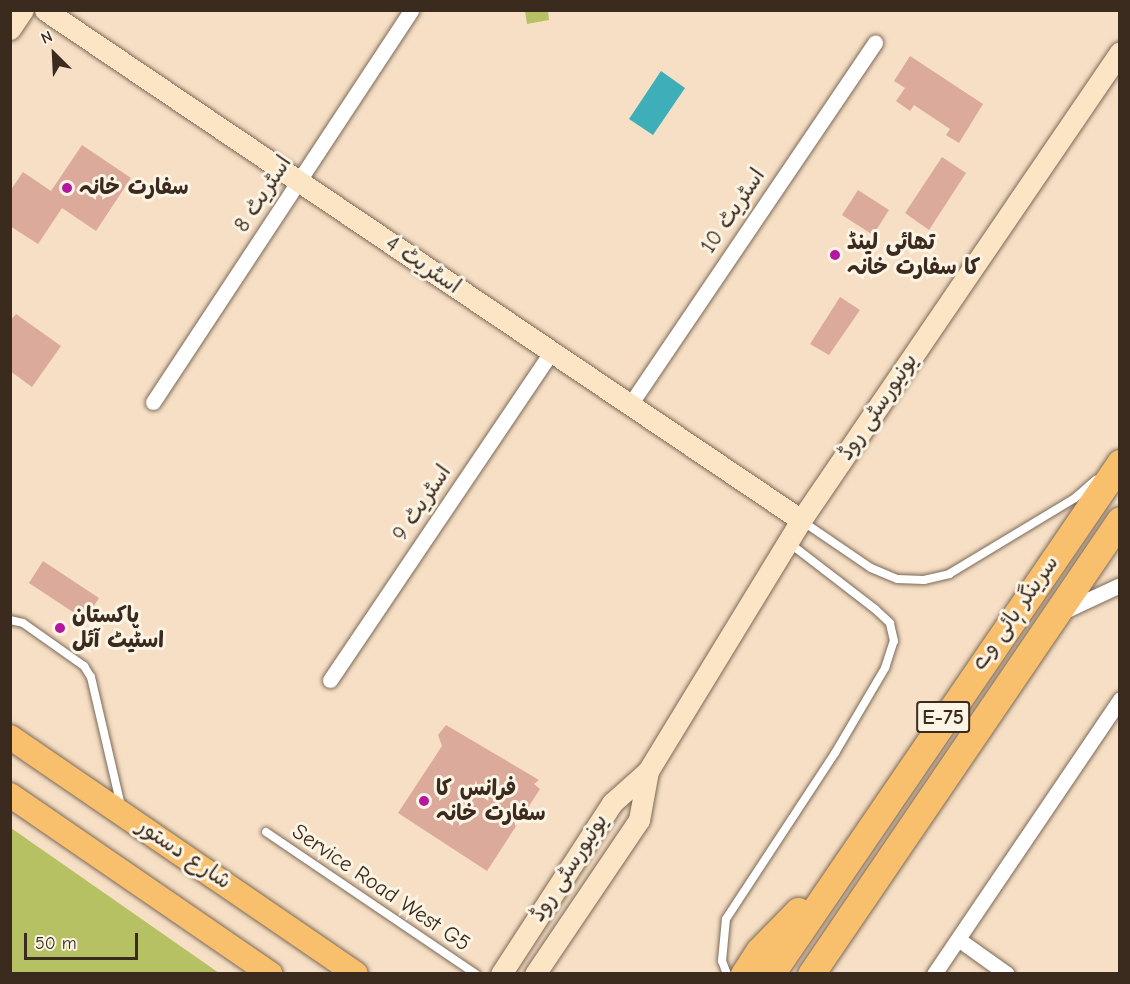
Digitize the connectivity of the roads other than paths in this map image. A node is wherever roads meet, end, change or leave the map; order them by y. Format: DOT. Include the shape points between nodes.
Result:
graph roads {
  1 [pos="23,10"];
  2 [pos="45,10"];
  3 [pos="411,10"];
  4 [pos="10,29"];
  5 [pos="875,42"];
  6 [pos="1119,52"];
  7 [pos="299,180"];
  8 [pos="551,352"];
  9 [pos="153,402"];
  10 [pos="629,406"];
  11 [pos="1119,461"];
  12 [pos="801,520"];
  13 [pos="1119,520"];
  14 [pos="787,542"];
  15 [pos="1119,585"];
  16 [pos="1057,615"];
  17 [pos="10,620"];
  18 [pos="330,680"];
  19 [pos="1119,699"];
  20 [pos="10,737"];
  21 [pos="648,771"];
  22 [pos="10,795"];
  23 [pos="122,813"];
  24 [pos="266,832"];
  25 [pos="831,884"];
  26 [pos="958,939"];
  27 [pos="270,974"];
  28 [pos="356,974"];
  29 [pos="476,974"];
  30 [pos="501,974"];
  31 [pos="535,974"];
  32 [pos="727,974"];
  33 [pos="744,974"];
  34 [pos="771,974"];
  35 [pos="811,974"];
  36 [pos="934,974"];
  37 [pos="1007,974"];
  1 -- 4 [label="street"];
  2 -- 7 [label="street, اسٹریٹ 4"];
  3 -- 7 [label="street, اسٹریٹ 8"];
  5 -- 10 [label="street, اسٹریٹ 10"];
  6 -- 12 [label="street, یونیورسٹی روڈ"];
  7 -- 8 [label="street, اسٹریٹ 4"];
  7 -- 9 [label="street, اسٹریٹ 8"];
  8 -- 10 [label="street, اسٹریٹ 4"];
  8 -- 18 [label="street, اسٹریٹ 9"];
  10 -- 12 [label="street, اسٹریٹ 4"];
  11 -- 12 [label="lane" via="1060,507 949,574 924,580 897,579 871,568"];
  11 -- 25 [label="highway, سرینگر ہائی وے / E-75"];
  12 -- 14 [label="street, یونیورسٹی روڈ"];
  13 -- 16 [label="highway, سرینگر ہائی وے / E-75"];
  14 -- 21 [label="street, یونیورسٹی روڈ"];
  14 -- 32 [label="lane" via="875,609 890,623 894,641 885,668 835,753 726,919 722,961"];
  15 -- 16 [label="street"];
  16 -- 35 [label="highway, سرینگر ہائی وے / E-75"];
  17 -- 23 [label="lane" via="23,623 84,666 90,677"];
  19 -- 26 [label="street"];
  20 -- 23 [label="main road, شارع دستور"];
  21 -- 30 [label="street, یونیورسٹی روڈ" via="612,803"];
  21 -- 31 [label="street, یونیورسٹی روڈ" via="639,820"];
  22 -- 27 [label="main road"];
  23 -- 28 [label="main road, شارع دستور"];
  24 -- 29 [label="lane, Service Road West G5"];
  25 -- 33 [label="highway" via="788,920"];
  25 -- 34 [label="highway, سرینگر ہائی وے / E-75"];
  26 -- 36 [label="street"];
  26 -- 37 [label="street"];
}
